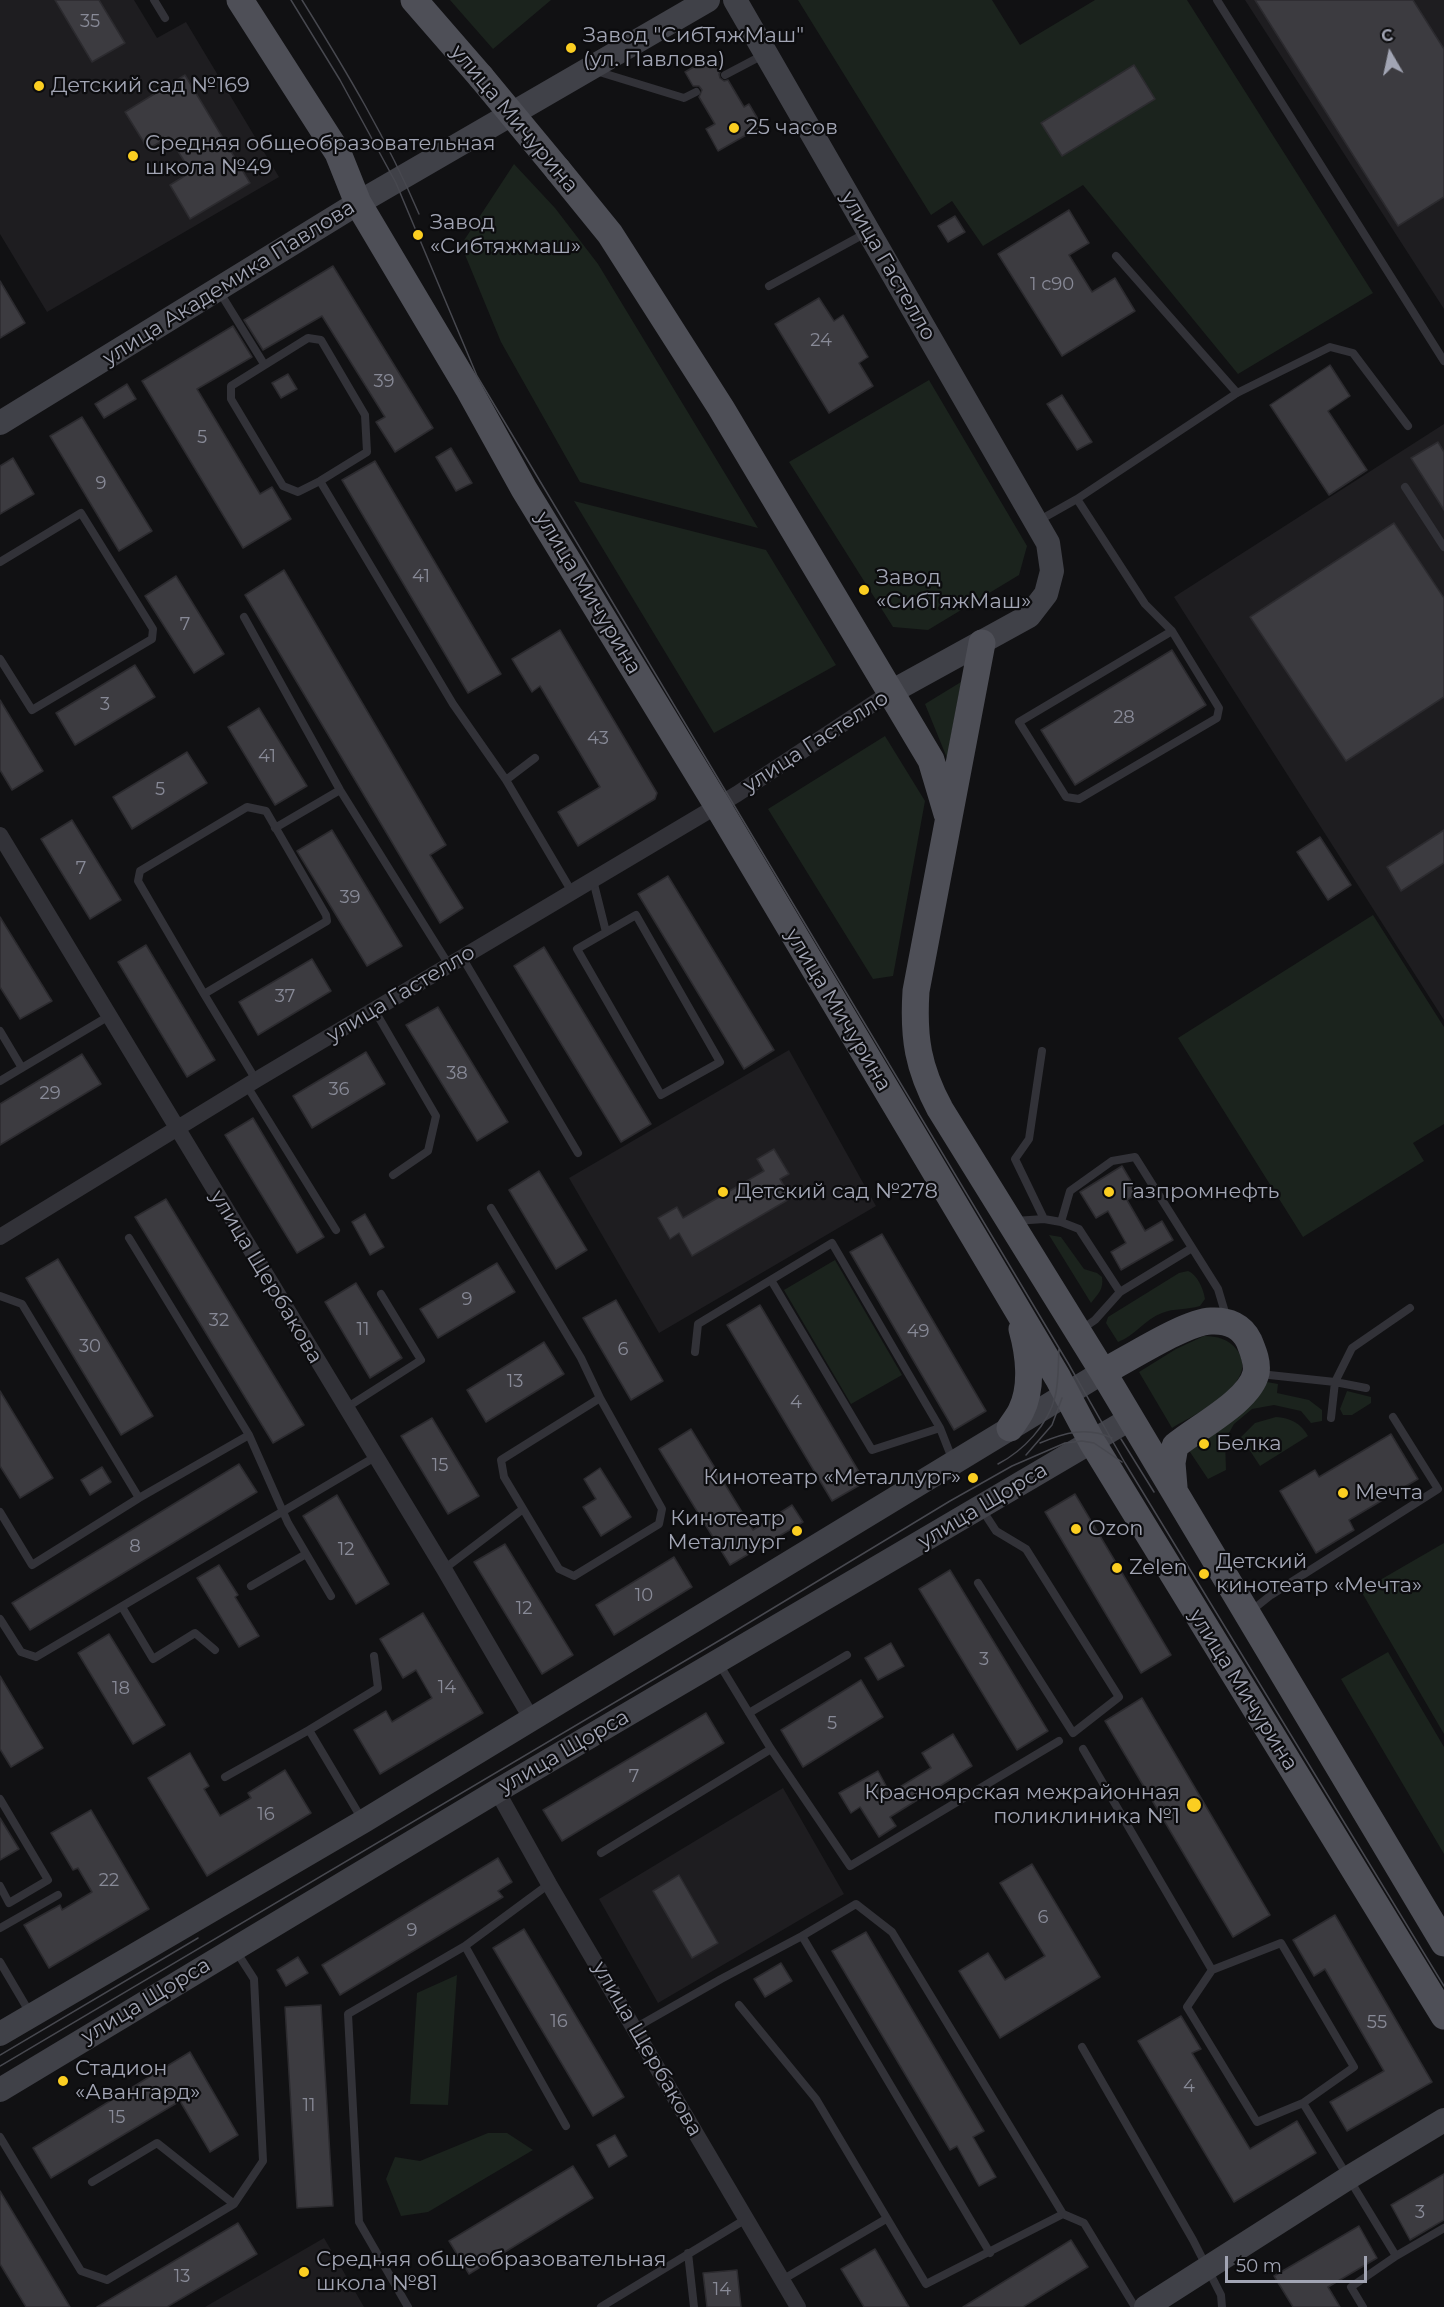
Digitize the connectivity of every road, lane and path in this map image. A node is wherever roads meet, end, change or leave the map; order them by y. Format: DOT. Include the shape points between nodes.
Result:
graph roads {
  1 [pos="154,0"];
  2 [pos="240,0"];
  3 [pos="414,0"];
  4 [pos="708,0"];
  5 [pos="735,0"];
  6 [pos="1217,0"];
  7 [pos="165,18"];
  8 [pos="765,54"];
  9 [pos="590,69"];
  10 [pos="725,75"];
  11 [pos="696,92"];
  12 [pos="358,204"];
  13 [pos="868,232"];
  14 [pos="1116,256"];
  15 [pos="769,286"];
  16 [pos="219,290"];
  17 [pos="1444,361"];
  18 [pos="264,364"];
  19 [pos="1238,393"];
  20 [pos="0,423"];
  21 [pos="1408,426"];
  22 [pos="320,481"];
  23 [pos="1405,487"];
  24 [pos="1077,499"];
  25 [pos="1036,522"];
  26 [pos="1444,547"];
  27 [pos="0,562"];
  28 [pos="244,617"];
  29 [pos="1172,631"];
  30 [pos="982,644"];
  31 [pos="0,659"];
  32 [pos="891,692"];
  33 [pos="535,758"];
  34 [pos="506,780"];
  35 [pos="340,789"];
  36 [pos="717,805"];
  37 [pos="948,819"];
  38 [pos="275,828"];
  39 [pos="0,836"];
  40 [pos="593,880"];
  41 [pos="572,892"];
  42 [pos="606,932"];
  43 [pos="456,961"];
  44 [pos="204,994"];
  45 [pos="375,1011"];
  46 [pos="109,1016"];
  47 [pos="0,1031"];
  48 [pos="1042,1051"];
  49 [pos="22,1068"];
  50 [pos="0,1081"];
  51 [pos="252,1083"];
  52 [pos="177,1129"];
  53 [pos="578,1153"];
  54 [pos="393,1175"];
  55 [pos="491,1208"];
  56 [pos="1044,1219"];
  57 [pos="1009,1221"];
  58 [pos="1061,1222"];
  59 [pos="336,1230"];
  60 [pos="0,1237"];
  61 [pos="129,1238"];
  62 [pos="1192,1248"];
  63 [pos="771,1280"];
  64 [pos="1120,1292"];
  65 [pos="381,1293"];
  66 [pos="0,1296"];
  67 [pos="1410,1308"];
  68 [pos="1017,1311"];
  69 [pos="1227,1322"];
  70 [pos="1078,1331"];
  71 [pos="694,1352"];
  72 [pos="1103,1371"];
  73 [pos="1256,1373"];
  74 [pos="1335,1382"];
  75 [pos="1366,1388"];
  76 [pos="1066,1393"];
  77 [pos="600,1398"];
  78 [pos="345,1408"];
  79 [pos="1393,1417"];
  80 [pos="1331,1418"];
  81 [pos="1130,1419"];
  82 [pos="940,1428"];
  83 [pos="1010,1428"];
  84 [pos="249,1434"];
  85 [pos="1092,1442"];
  86 [pos="375,1457"];
  87 [pos="954,1464"];
  88 [pos="1174,1489"];
  89 [pos="139,1498"];
  90 [pos="981,1508"];
  91 [pos="523,1509"];
  92 [pos="0,1512"];
  93 [pos="284,1512"];
  94 [pos="306,1554"];
  95 [pos="444,1569"];
  96 [pos="978,1583"];
  97 [pos="251,1586"];
  98 [pos="331,1596"];
  99 [pos="122,1608"];
  100 [pos="1248,1613"];
  101 [pos="0,1619"];
  102 [pos="215,1650"];
  103 [pos="848,1655"];
  104 [pos="374,1656"];
  105 [pos="718,1662"];
  106 [pos="749,1713"];
  107 [pos="532,1720"];
  108 [pos="309,1730"];
  109 [pos="1059,1742"];
  110 [pos="771,1749"];
  111 [pos="1083,1749"];
  112 [pos="225,1778"];
  113 [pos="497,1791"];
  114 [pos="0,1799"];
  115 [pos="364,1821"];
  116 [pos="601,1853"];
  117 [pos="549,1884"];
  118 [pos="0,1886"];
  119 [pos="58,1895"];
  120 [pos="0,1928"];
  121 [pos="802,1936"];
  122 [pos="1444,1943"];
  123 [pos="465,1946"];
  124 [pos="234,1948"];
  125 [pos="0,1962"];
  126 [pos="1212,1970"];
  127 [pos="739,2005"];
  128 [pos="32,2016"];
  129 [pos="1444,2016"];
  130 [pos="635,2028"];
  131 [pos="0,2034"];
  132 [pos="1082,2047"];
  133 [pos="0,2090"];
  134 [pos="1303,2103"];
  135 [pos="1444,2120"];
  136 [pos="566,2126"];
  137 [pos="0,2138"];
  138 [pos="1348,2178"];
  139 [pos="92,2182"];
  140 [pos="234,2204"];
  141 [pos="1063,2214"];
  142 [pos="746,2219"];
  143 [pos="886,2219"];
  144 [pos="1444,2228"];
  145 [pos="688,2253"];
  146 [pos="990,2253"];
  147 [pos="1396,2256"];
  148 [pos="1209,2269"];
  149 [pos="782,2280"];
  150 [pos="408,2307"];
  151 [pos="601,2307"];
  152 [pos="694,2307"];
  153 [pos="798,2307"];
  154 [pos="1135,2307"];
  155 [pos="1146,2307"];
  156 [pos="1222,2307"];
  157 [pos="1363,2307"];
  1 -- 7 [label="lane"];
  2 -- 12 [label="main road, улица Мичурина" via="339,153"];
  3 -- 32 [label="main road, улица Мичурина, bridge" via="610,234 721,408"];
  4 -- 9 [label="main road, улица Академика Павлова"];
  5 -- 8 [label="main road, улица Гастелло"];
  6 -- 17 [label="lane"];
  8 -- 10 [label="lane"];
  8 -- 13 [label="main road, улица Гастелло"];
  9 -- 11 [label="lane" via="684,99"];
  9 -- 12 [label="main road, улица Академика Павлова"];
  12 -- 16 [label="main road, улица Академика Павлова"];
  12 -- 36 [label="main road, улица Мичурина" via="524,489"];
  13 -- 15 [label="lane"];
  13 -- 25 [label="main road, улица Гастелло"];
  14 -- 19 [label="lane"];
  16 -- 18 [label="lane"];
  16 -- 20 [label="main road, улица Академика Павлова"];
  18 -- 22 [label="lane" via="231,386 231,399 283,486 298,492"];
  18 -- 22 [label="lane" via="308,338 321,340 365,415 367,452"];
  19 -- 21 [label="lane" via="1330,347 1353,353"];
  19 -- 24 [label="lane"];
  22 -- 34 [label="lane" via="453,704"];
  23 -- 26 [label="lane"];
  24 -- 25 [label="lane"];
  24 -- 29 [label="lane" via="1144,604"];
  25 -- 30 [label="main road, улица Гастелло" via="1048,543 1052,571 1046,594 1029,616"];
  27 -- 31 [label="lane" via="81,513 153,629 152,639 32,710"];
  28 -- 35 [label="lane"];
  29 -- 29 [label="lane" via="1219,708 1217,718 1079,798 1066,797 1018,722"];
  30 -- 32 [label="main road, улица Гастелло"];
  30 -- 37 [label="main road"];
  32 -- 36 [label="street, улица Гастелло"];
  32 -- 37 [label="main road, улица Мичурина" via="931,760"];
  33 -- 34 [label="lane"];
  34 -- 41 [label="lane"];
  35 -- 38 [label="lane"];
  35 -- 43 [label="lane"];
  36 -- 40 [label="street, улица Гастелло"];
  36 -- 68 [label="main road, улица Мичурина"];
  37 -- 57 [label="main road, улица Мичурина" via="916,991 917,1051 926,1082 940,1109"];
  38 -- 44 [label="lane" via="327,921"];
  38 -- 44 [label="lane" via="266,811 247,807 140,871 138,881"];
  39 -- 46 [label="street, улица Щербакова"];
  40 -- 41 [label="street, улица Гастелло"];
  40 -- 42 [label="lane"];
  41 -- 43 [label="street, улица Гастелло"];
  42 -- 42 [label="lane" via="636,915 720,1062 661,1095 577,949"];
  43 -- 45 [label="street, улица Гастелло"];
  43 -- 53 [label="lane"];
  44 -- 51 [label="lane"];
  45 -- 51 [label="street, улица Гастелло"];
  45 -- 54 [label="lane" via="436,1116 428,1151"];
  46 -- 49 [label="lane"];
  46 -- 52 [label="street, улица Щербакова"];
  47 -- 49 [label="lane"];
  48 -- 56 [label="lane" via="1029,1139 1015,1160"];
  49 -- 50 [label="lane"];
  51 -- 52 [label="street, улица Гастелло"];
  51 -- 59 [label="lane"];
  52 -- 60 [label="street, улица Гастелло"];
  52 -- 78 [label="street, улица Щербакова"];
  55 -- 77 [label="lane" via="581,1358"];
  56 -- 57 [label="lane"];
  56 -- 58 [label="lane"];
  57 -- 70 [label="main road, улица Мичурина"];
  58 -- 62 [label="lane" via="1070,1191 1112,1161 1135,1156"];
  58 -- 64 [label="lane" via="1079,1229"];
  61 -- 84 [label="lane"];
  62 -- 64 [label="lane"];
  62 -- 69 [label="lane" via="1218,1289"];
  63 -- 71 [label="lane" via="698,1324"];
  63 -- 82 [label="lane" via="872,1450"];
  63 -- 82 [label="lane" via="832,1243"];
  64 -- 70 [label="lane" via="1095,1320"];
  65 -- 78 [label="lane" via="422,1360"];
  66 -- 89 [label="lane" via="22,1304"];
  67 -- 74 [label="lane" via="1352,1348"];
  68 -- 76 [label="main road, улица Мичурина"];
  68 -- 83 [label="main road" via="1027,1347 1026,1397"];
  69 -- 72 [label="main road" via="1190,1326"];
  69 -- 73 [label="main road" via="1247,1337 1255,1355"];
  70 -- 72 [label="main road, улица Мичурина"];
  72 -- 76 [label="main road, улица Щорса"];
  72 -- 81 [label="main road, улица Мичурина"];
  73 -- 74 [label="lane"];
  73 -- 88 [label="main road" via="1233,1404 1175,1446"];
  74 -- 75 [label="lane"];
  74 -- 80 [label="lane"];
  76 -- 83 [label="main road, улица Щорса"];
  76 -- 85 [label="main road, улица Мичурина"];
  77 -- 91 [label="lane" via="501,1460 504,1477"];
  77 -- 91 [label="lane" via="662,1509 659,1524 574,1576 559,1569"];
  78 -- 86 [label="street, улица Щербакова"];
  79 -- 100 [label="lane" via="1438,1489 1270,1595"];
  81 -- 85 [label="main road, улица Щорса"];
  81 -- 88 [label="main road, улица Мичурина"];
  82 -- 87 [label="lane"];
  83 -- 87 [label="main road, улица Щорса"];
  84 -- 89 [label="lane"];
  84 -- 93 [label="lane"];
  85 -- 90 [label="main road, улица Щорса"];
  85 -- 129 [label="main road, улица Мичурина"];
  86 -- 93 [label="lane"];
  86 -- 95 [label="street, улица Щербакова"];
  87 -- 107 [label="main road, улица Щорса"];
  88 -- 100 [label="main road, улица Мичурина"];
  89 -- 92 [label="lane" via="32,1565"];
  90 -- 96 [label="lane" via="996,1530 1026,1549 1119,1697 1073,1733"];
  90 -- 105 [label="main road, улица Щорса"];
  91 -- 95 [label="lane"];
  93 -- 94 [label="lane"];
  93 -- 99 [label="lane"];
  94 -- 97 [label="lane"];
  94 -- 98 [label="lane"];
  95 -- 107 [label="street, улица Щербакова"];
  99 -- 101 [label="lane" via="36,1657 21,1652"];
  99 -- 102 [label="lane" via="153,1659 195,1633"];
  100 -- 122 [label="main road, улица Мичурина"];
  103 -- 106 [label="lane"];
  104 -- 108 [label="lane" via="378,1688"];
  105 -- 106 [label="lane"];
  105 -- 113 [label="main road, улица Щорса"];
  106 -- 110 [label="lane"];
  107 -- 115 [label="main road, улица Щорса"];
  108 -- 112 [label="lane"];
  108 -- 115 [label="lane"];
  109 -- 110 [label="lane" via="850,1866"];
  110 -- 116 [label="lane"];
  111 -- 126 [label="lane"];
  113 -- 117 [label="street, улица Щербакова"];
  113 -- 124 [label="main road, улица Щорса"];
  114 -- 118 [label="lane" via="48,1880 9,1903"];
  115 -- 128 [label="main road, улица Щорса"];
  117 -- 123 [label="lane"];
  117 -- 130 [label="street, улица Щербакова"];
  119 -- 120 [label="lane"];
  121 -- 130 [label="lane"];
  121 -- 141 [label="lane" via="855,1904 892,1932"];
  121 -- 146 [label="lane"];
  123 -- 136 [label="lane"];
  123 -- 150 [label="lane" via="348,2014 359,2222"];
  124 -- 133 [label="main road, улица Щорса"];
  124 -- 140 [label="lane" via="254,1979 263,2161"];
  125 -- 128 [label="lane"];
  126 -- 134 [label="lane" via="1187,2007 1257,2122"];
  126 -- 134 [label="lane" via="1281,1942 1354,2067"];
  127 -- 143 [label="lane" via="816,2099"];
  128 -- 131 [label="main road, улица Щорса"];
  130 -- 142 [label="street, улица Щербакова"];
  132 -- 148 [label="lane"];
  134 -- 138 [label="lane"];
  135 -- 138 [label="main road"];
  137 -- 140 [label="lane" via="81,2271 107,2280"];
  138 -- 147 [label="lane"];
  138 -- 148 [label="main road"];
  139 -- 140 [label="lane" via="157,2143"];
  141 -- 146 [label="lane"];
  141 -- 154 [label="lane" via="1084,2223"];
  142 -- 145 [label="lane"];
  142 -- 149 [label="street, улица Щербакова"];
  143 -- 146 [label="lane" via="926,2284"];
  143 -- 149 [label="lane"];
  144 -- 147 [label="lane"];
  145 -- 151 [label="lane"];
  145 -- 152 [label="lane"];
  147 -- 157 [label="lane" via="1350,2287"];
  148 -- 155 [label="main road"];
  148 -- 156 [label="lane"];
  149 -- 153 [label="street, улица Щербакова"];
}
